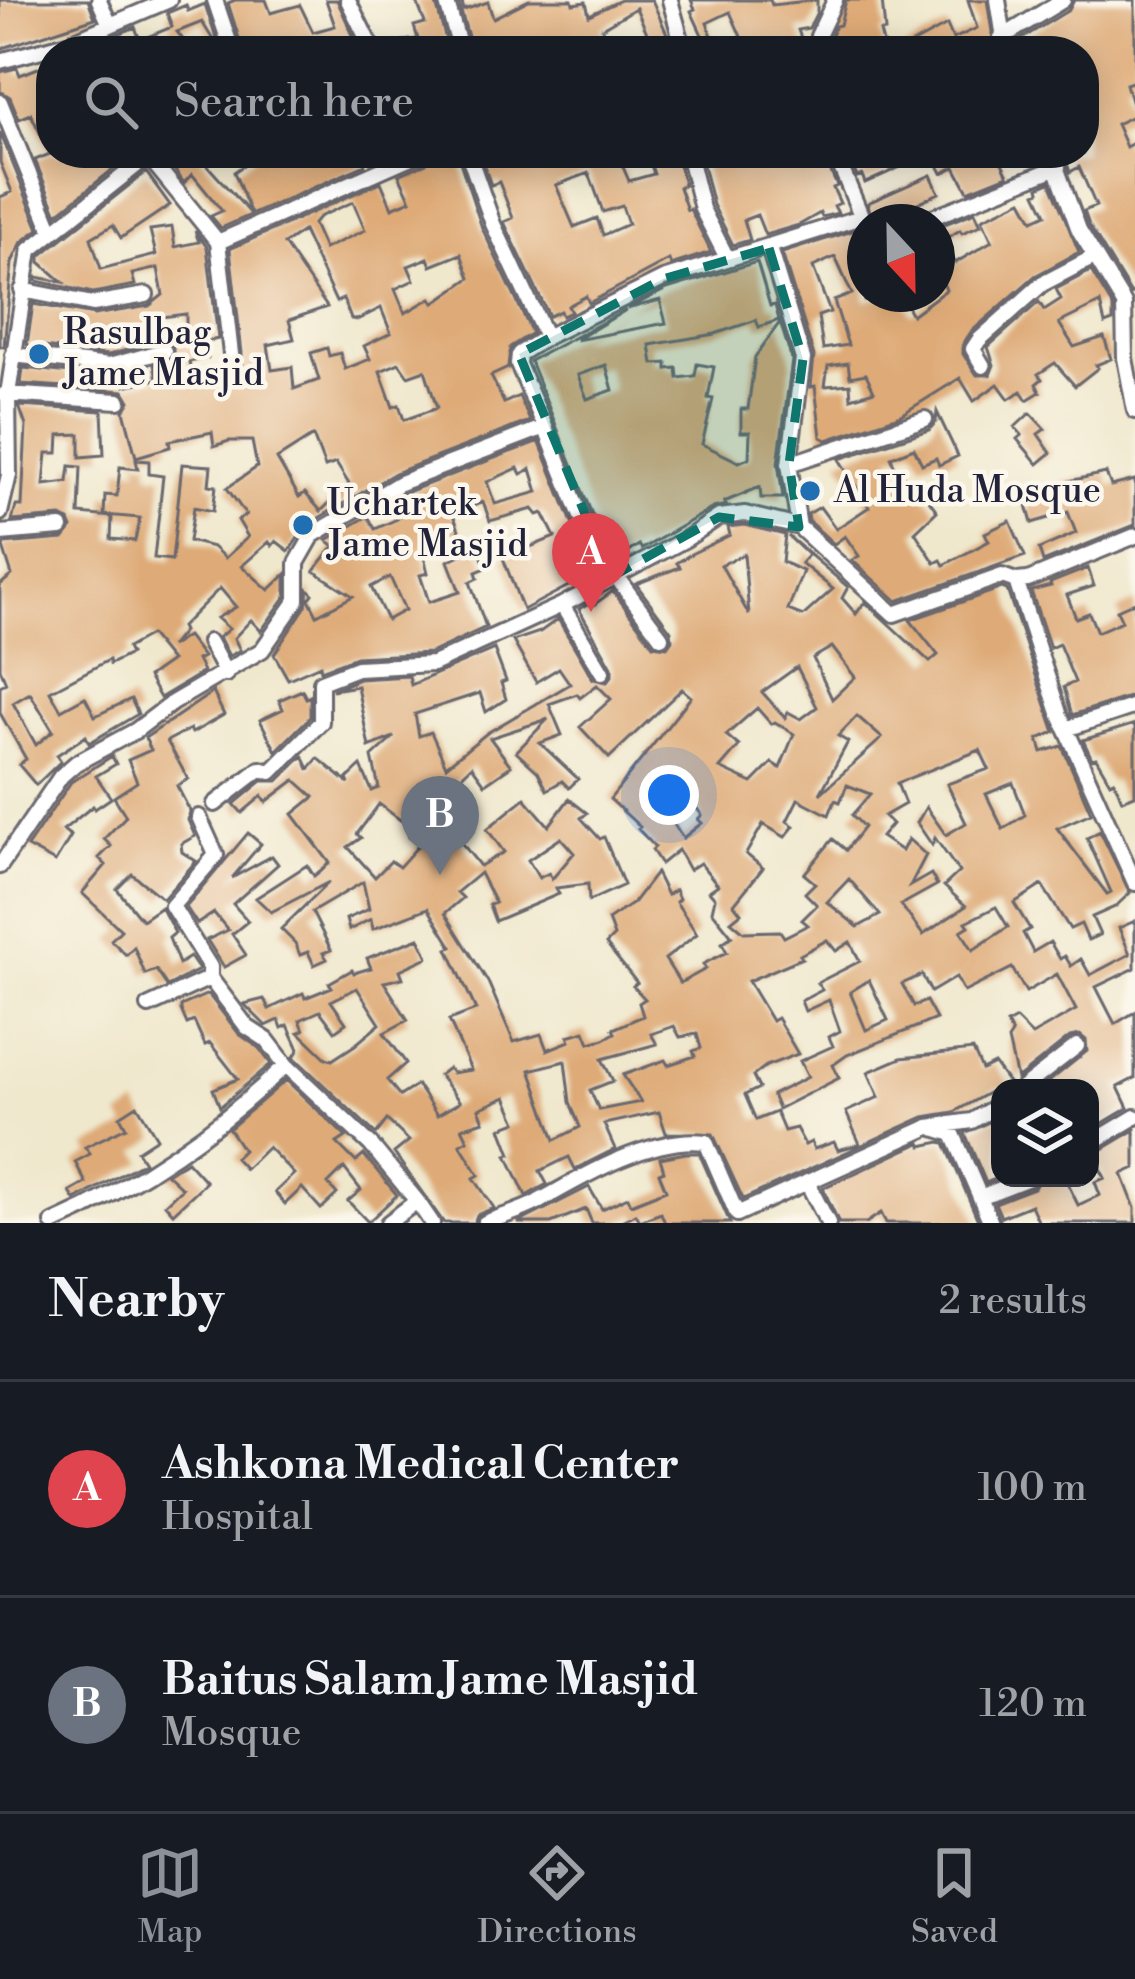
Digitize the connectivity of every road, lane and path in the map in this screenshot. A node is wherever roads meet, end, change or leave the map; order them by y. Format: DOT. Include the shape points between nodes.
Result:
graph roads {
  1 [pos="99,0"];
  2 [pos="170,0"];
  3 [pos="215,0"];
  4 [pos="348,0"];
  5 [pos="446,0"];
  6 [pos="670,0"];
  7 [pos="835,0"];
  8 [pos="998,0"];
  9 [pos="1063,0"];
  10 [pos="110,25"];
  11 [pos="84,36"];
  12 [pos="227,36"];
  13 [pos="366,36"];
  14 [pos="457,36"];
  15 [pos="680,36"];
  16 [pos="818,36"];
  17 [pos="1003,36"];
  18 [pos="1016,36"];
  19 [pos="36,51"];
  20 [pos="0,61"];
  21 [pos="0,101"];
  22 [pos="134,168"];
  23 [pos="161,168"];
  24 [pos="386,168"];
  25 [pos="473,168"];
  26 [pos="692,168"];
  27 [pos="841,168"];
  28 [pos="1037,168"];
  29 [pos="1057,168"];
  30 [pos="857,204"];
  31 [pos="955,206"];
  32 [pos="847,225"];
  33 [pos="52,231"];
  34 [pos="218,242"];
  35 [pos="769,248"];
  36 [pos="726,256"];
  37 [pos="1094,256"];
  38 [pos="22,290"];
  39 [pos="146,295"];
  40 [pos="545,337"];
  41 [pos="164,351"];
  42 [pos="231,354"];
  43 [pos="13,356"];
  44 [pos="983,366"];
  45 [pos="4,394"];
  46 [pos="119,401"];
  47 [pos="1135,410"];
  48 [pos="925,419"];
  49 [pos="544,427"];
  50 [pos="789,464"];
  51 [pos="0,513"];
  52 [pos="799,527"];
  53 [pos="61,528"];
  54 [pos="0,532"];
  55 [pos="1135,536"];
  56 [pos="613,576"];
  57 [pos="1016,581"];
  58 [pos="562,605"];
  59 [pos="662,637"];
  60 [pos="209,642"];
  61 [pos="602,671"];
  62 [pos="226,674"];
  63 [pos="1135,706"];
  64 [pos="1066,729"];
  65 [pos="215,803"];
  66 [pos="199,817"];
  67 [pos="1130,859"];
  68 [pos="0,866"];
  69 [pos="1135,883"];
  70 [pos="210,977"];
  71 [pos="149,1006"];
  72 [pos="1077,1046"];
  73 [pos="286,1065"];
  74 [pos="1035,1079"];
  75 [pos="991,1109"];
  76 [pos="1135,1117"];
  77 [pos="929,1127"];
  78 [pos="1099,1139"];
  79 [pos="807,1182"];
  80 [pos="1006,1187"];
  81 [pos="980,1197"];
  82 [pos="417,1201"];
  83 [pos="52,1223"];
  84 [pos="388,1223"];
  85 [pos="432,1223"];
  86 [pos="485,1223"];
  87 [pos="827,1223"];
  88 [pos="992,1223"];
  1 -- 10 [label="street"];
  2 -- 10 [label="street"];
  3 -- 12 [label="street"];
  4 -- 13 [label="street"];
  5 -- 14 [label="street"];
  6 -- 15 [label="street"];
  7 -- 16 [label="street"];
  8 -- 17 [label="street"];
  9 -- 18 [label="street"];
  10 -- 11 [label="street"];
  19 -- 20 [label="street"];
  21 -- 33 [label="street"];
  22 -- 33 [label="street"];
  23 -- 34 [label="street"];
  24 -- 34 [label="street"];
  25 -- 40 [label="street"];
  26 -- 36 [label="street"];
  27 -- 30 [label="street"];
  28 -- 31 [label="street"];
  29 -- 37 [label="street"];
  32 -- 35 [label="street"];
  33 -- 38 [label="street" via="30,250"];
  34 -- 42 [label="street"];
  35 -- 36 [label="street"];
  35 -- 50 [label="street" via="803,359"];
  36 -- 40 [label="street"];
  37 -- 44 [label="street" via="1042,284 979,340 973,349"];
  37 -- 47 [label="street" via="1124,304"];
  38 -- 39 [label="street" via="93,304"];
  38 -- 43 [label="street"];
  40 -- 49 [label="street" via="518,358"];
  41 -- 43 [label="street" via="109,366"];
  43 -- 45 [label="street"];
  45 -- 46 [label="street"];
  45 -- 51 [label="street" via="9,475"];
  48 -- 50 [label="street"];
  49 -- 56 [label="street"];
  49 -- 62 [label="street" via="400,483 313,535 297,563 297,600 281,627"];
  50 -- 52 [label="street"];
  52 -- 56 [label="street" via="745,514 719,517"];
  52 -- 57 [label="street" via="894,614 1002,576"];
  53 -- 54 [label="street"];
  55 -- 57 [label="street"];
  56 -- 58 [label="street"];
  56 -- 59 [label="street"];
  57 -- 64 [label="street"];
  58 -- 61 [label="street"];
  58 -- 65 [label="street" via="433,664 357,668 320,682 321,722 271,772 260,769"];
  60 -- 62 [label="street"];
  62 -- 68 [label="street" via="76,763"];
  63 -- 64 [label="street"];
  64 -- 67 [label="street"];
  66 -- 70 [label="street" via="216,855 172,911"];
  67 -- 69 [label="street"];
  70 -- 71 [label="street"];
  70 -- 73 [label="street"];
  72 -- 74 [label="street"];
  73 -- 82 [label="street"];
  73 -- 83 [label="street" via="242,1108 119,1190"];
  75 -- 77 [label="street"];
  76 -- 78 [label="street"];
  77 -- 79 [label="street"];
  77 -- 81 [label="street" via="953,1134"];
  79 -- 86 [label="street" via="736,1214 706,1142 679,1142 634,1154"];
  79 -- 87 [label="street"];
  80 -- 81 [label="street"];
  81 -- 88 [label="street"];
  82 -- 84 [label="street"];
  82 -- 85 [label="street"];
}
